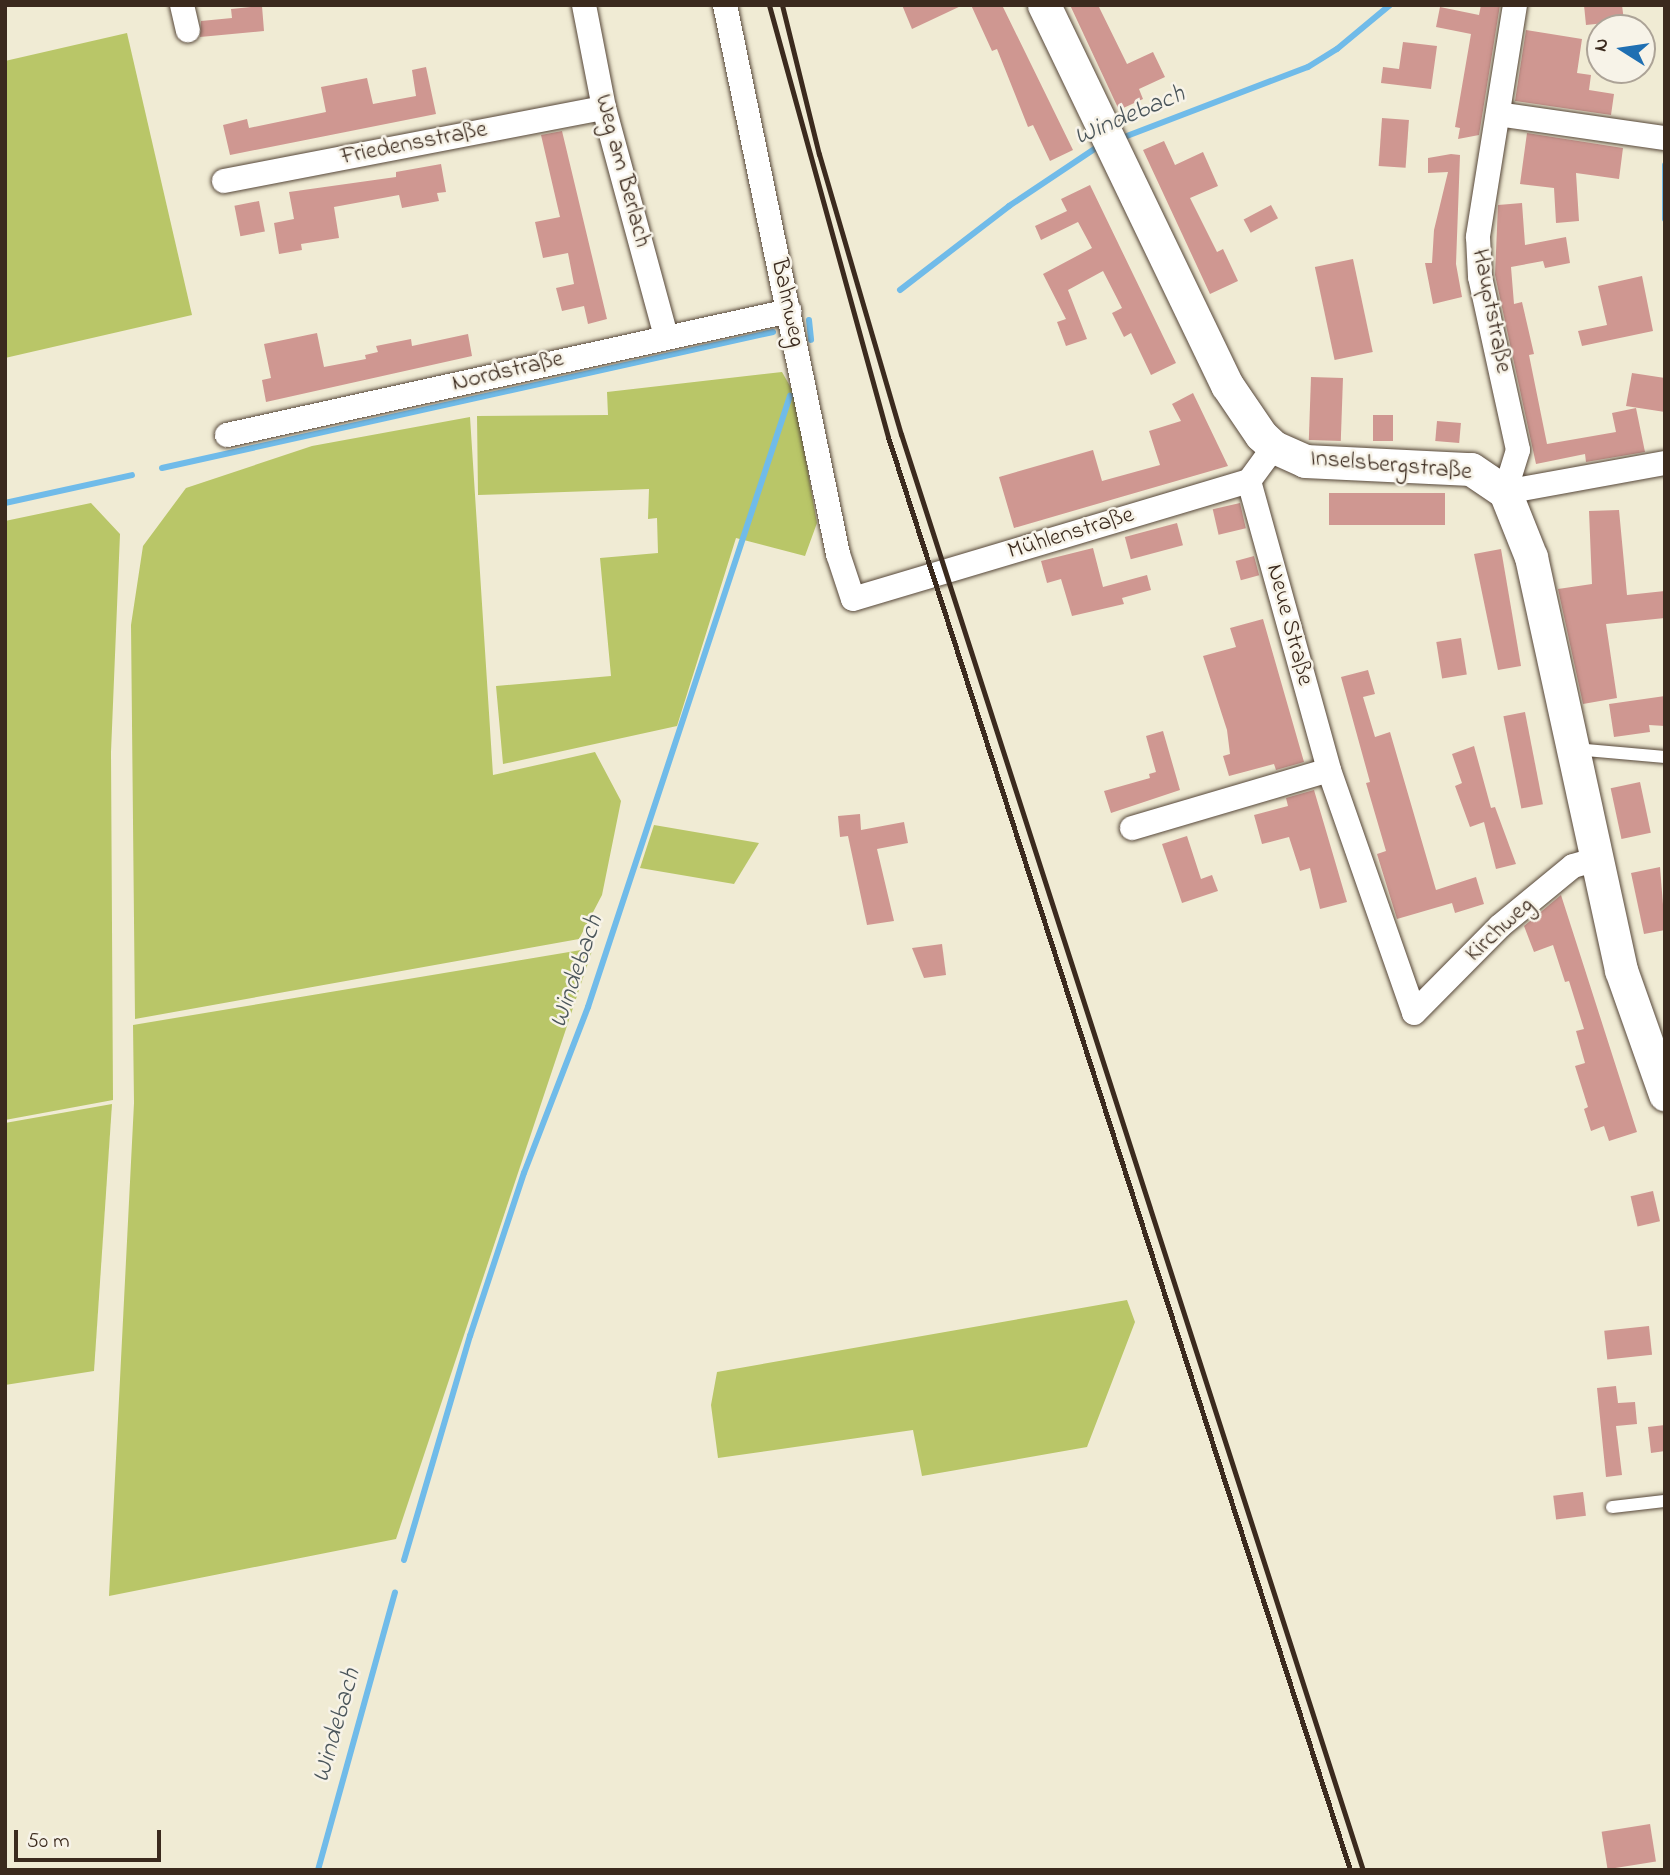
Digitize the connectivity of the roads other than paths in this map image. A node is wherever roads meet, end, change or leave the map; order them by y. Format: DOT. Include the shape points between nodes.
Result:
graph roads {
  1 [pos="182,5"];
  2 [pos="584,5"];
  3 [pos="725,5"];
  4 [pos="1044,5"];
  5 [pos="1515,5"];
  6 [pos="188,30"];
  7 [pos="604,108"];
  8 [pos="1498,114"];
  9 [pos="1665,138"];
  10 [pos="224,181"];
  11 [pos="789,311"];
  12 [pos="666,336"];
  13 [pos="228,435"];
  14 [pos="1274,447"];
  15 [pos="1665,463"];
  16 [pos="1249,481"];
  17 [pos="1505,492"];
  18 [pos="853,599"];
  19 [pos="1572,749"];
  20 [pos="1665,757"];
  21 [pos="1329,770"];
  22 [pos="1132,828"];
  23 [pos="1594,860"];
  24 [pos="1414,1013"];
  25 [pos="1665,1094"];
  26 [pos="1665,1500"];
  27 [pos="1612,1507"];
  1 -- 6 [label="street"];
  2 -- 7 [label="street, Weg am Berlach"];
  3 -- 11 [label="street, Bahnweg"];
  4 -- 14 [label="street, Inselsbergstraße" via="1227,386 1250,422"];
  5 -- 8 [label="street, Hauptstraße"];
  7 -- 10 [label="street, Friedensstraße"];
  7 -- 12 [label="street, Weg am Berlach"];
  8 -- 9 [label="street"];
  8 -- 17 [label="street, Hauptstraße" via="1478,236 1480,277 1518,450"];
  11 -- 12 [label="street, Nordstraße"];
  11 -- 18 [label="street, Bahnweg" via="838,554"];
  12 -- 13 [label="street, Nordstraße"];
  14 -- 16 [label="street"];
  14 -- 17 [label="street, Inselsbergstraße" via="1320,463 1471,469"];
  15 -- 17 [label="street"];
  16 -- 18 [label="street, Mühlenstraße"];
  16 -- 21 [label="street, Neue Straße"];
  17 -- 19 [label="street, Inselsbergstraße" via="1531,557"];
  19 -- 20 [label="lane"];
  19 -- 23 [label="street, Inselsbergstraße"];
  21 -- 22 [label="street"];
  21 -- 24 [label="street, Neue Straße"];
  23 -- 24 [label="street, Kirchweg" via="1573,866 1500,926"];
  23 -- 25 [label="street, Inselsbergstraße" via="1639,1030"];
  26 -- 27 [label="lane"];
}
